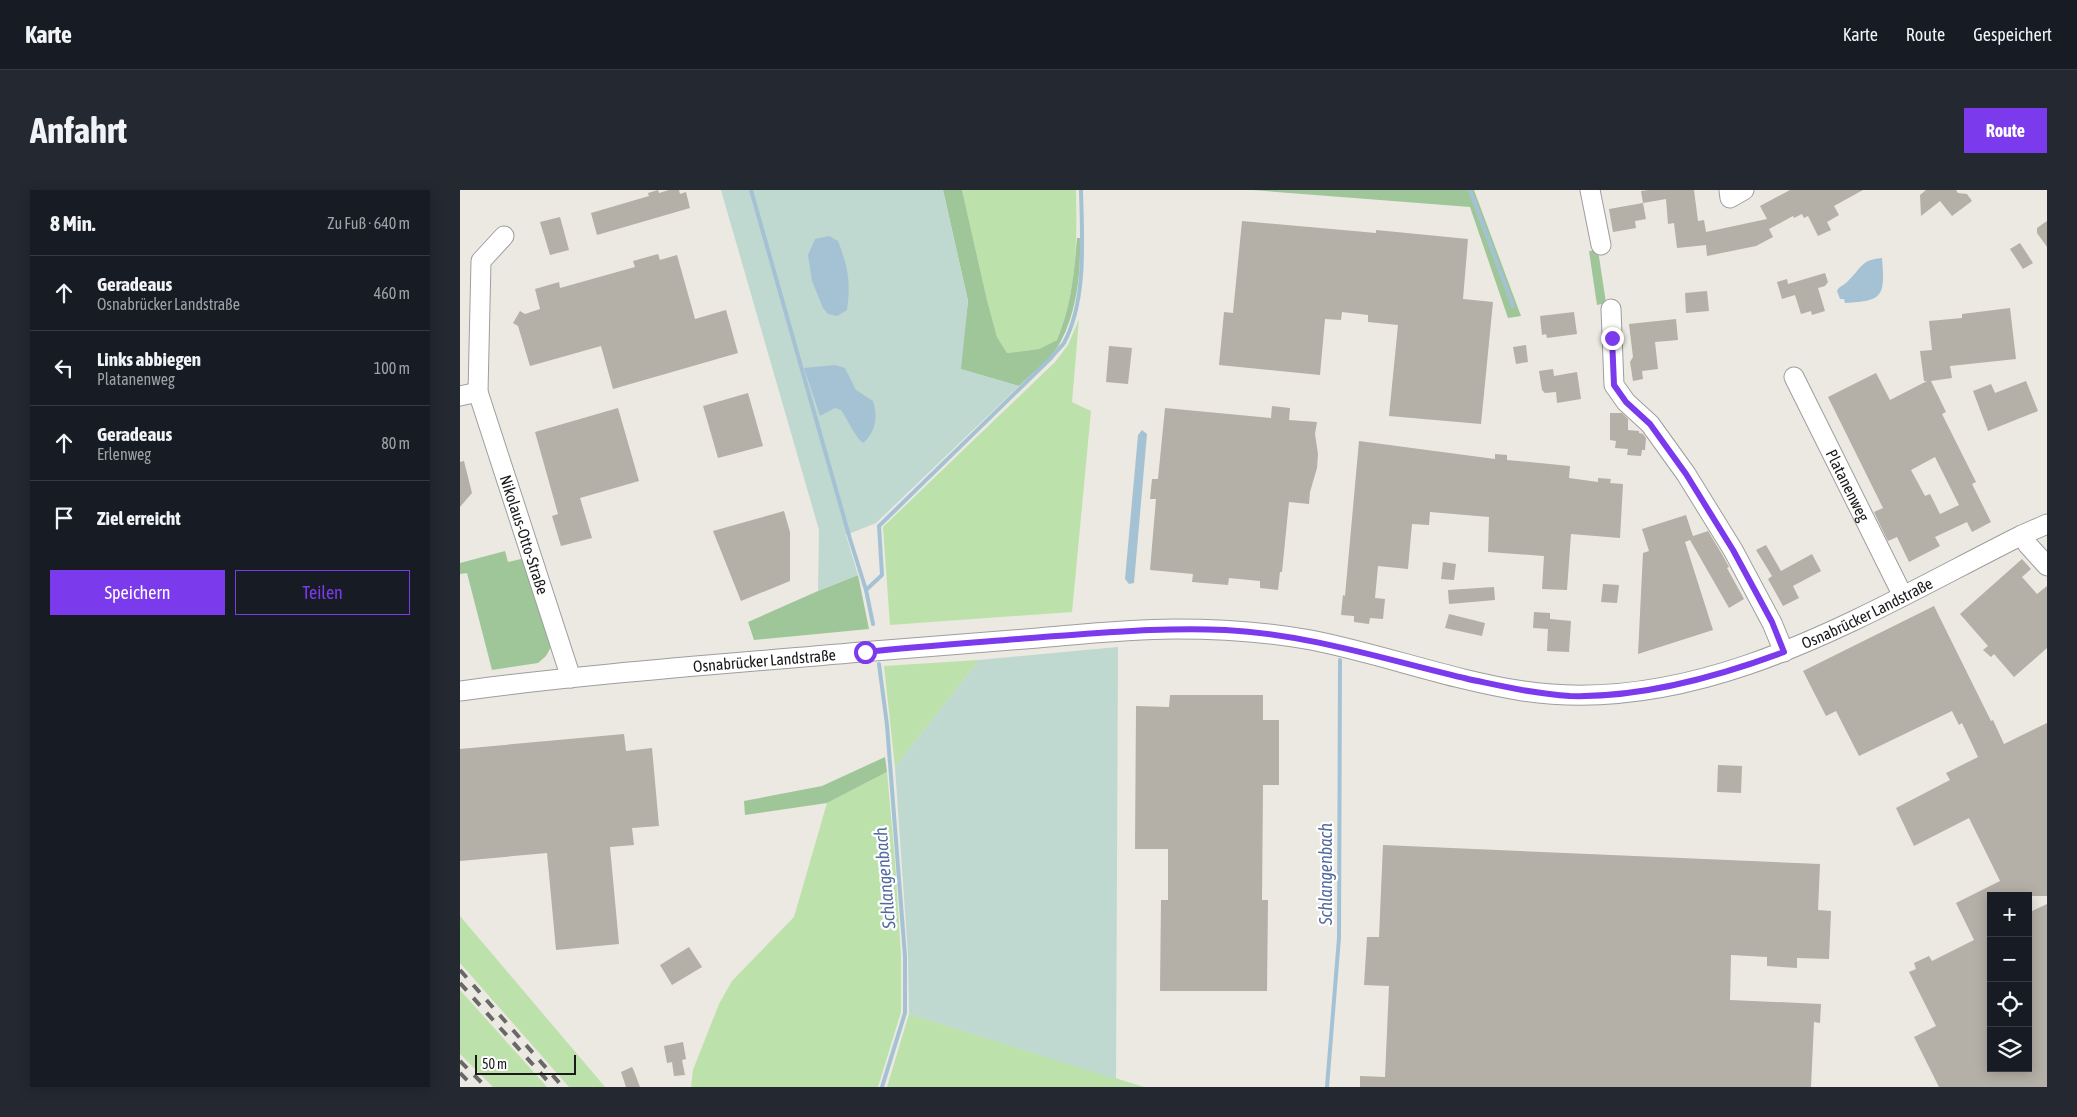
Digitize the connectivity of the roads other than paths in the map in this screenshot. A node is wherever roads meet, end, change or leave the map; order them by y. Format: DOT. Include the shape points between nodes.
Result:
graph roads {
  1 [pos="1590,190"];
  2 [pos="1729,190"];
  3 [pos="1744,190"];
  4 [pos="504,236"];
  5 [pos="1601,245"];
  6 [pos="1611,309"];
  7 [pos="1794,377"];
  8 [pos="478,392"];
  9 [pos="460,396"];
  10 [pos="2047,524"];
  11 [pos="2022,535"];
  12 [pos="2047,566"];
  13 [pos="1902,596"];
  14 [pos="1784,652"];
  15 [pos="571,678"];
  16 [pos="460,691"];
  1 -- 5 [label="street"];
  2 -- 3 [label="street" via="1730,198"];
  4 -- 8 [label="street, Nikolaus-Otto-Straße" via="482,260"];
  6 -- 14 [label="street" via="1614,385 1626,402 1650,424 1686,474 1733,550 1772,622"];
  7 -- 13 [label="street, Platanenweg"];
  8 -- 9 [label="street"];
  8 -- 15 [label="street, Nikolaus-Otto-Straße"];
  10 -- 11 [label="street, Osnabrücker Landstraße"];
  11 -- 12 [label="street"];
  11 -- 13 [label="street, Osnabrücker Landstraße"];
  13 -- 14 [label="street, Osnabrücker Landstraße"];
  14 -- 15 [label="street, Osnabrücker Landstraße" via="1674,685 1617,694 1570,696 1521,691 1308,639 1226,630 1117,631"];
  15 -- 16 [label="street, Osnabrücker Landstraße"];
}
